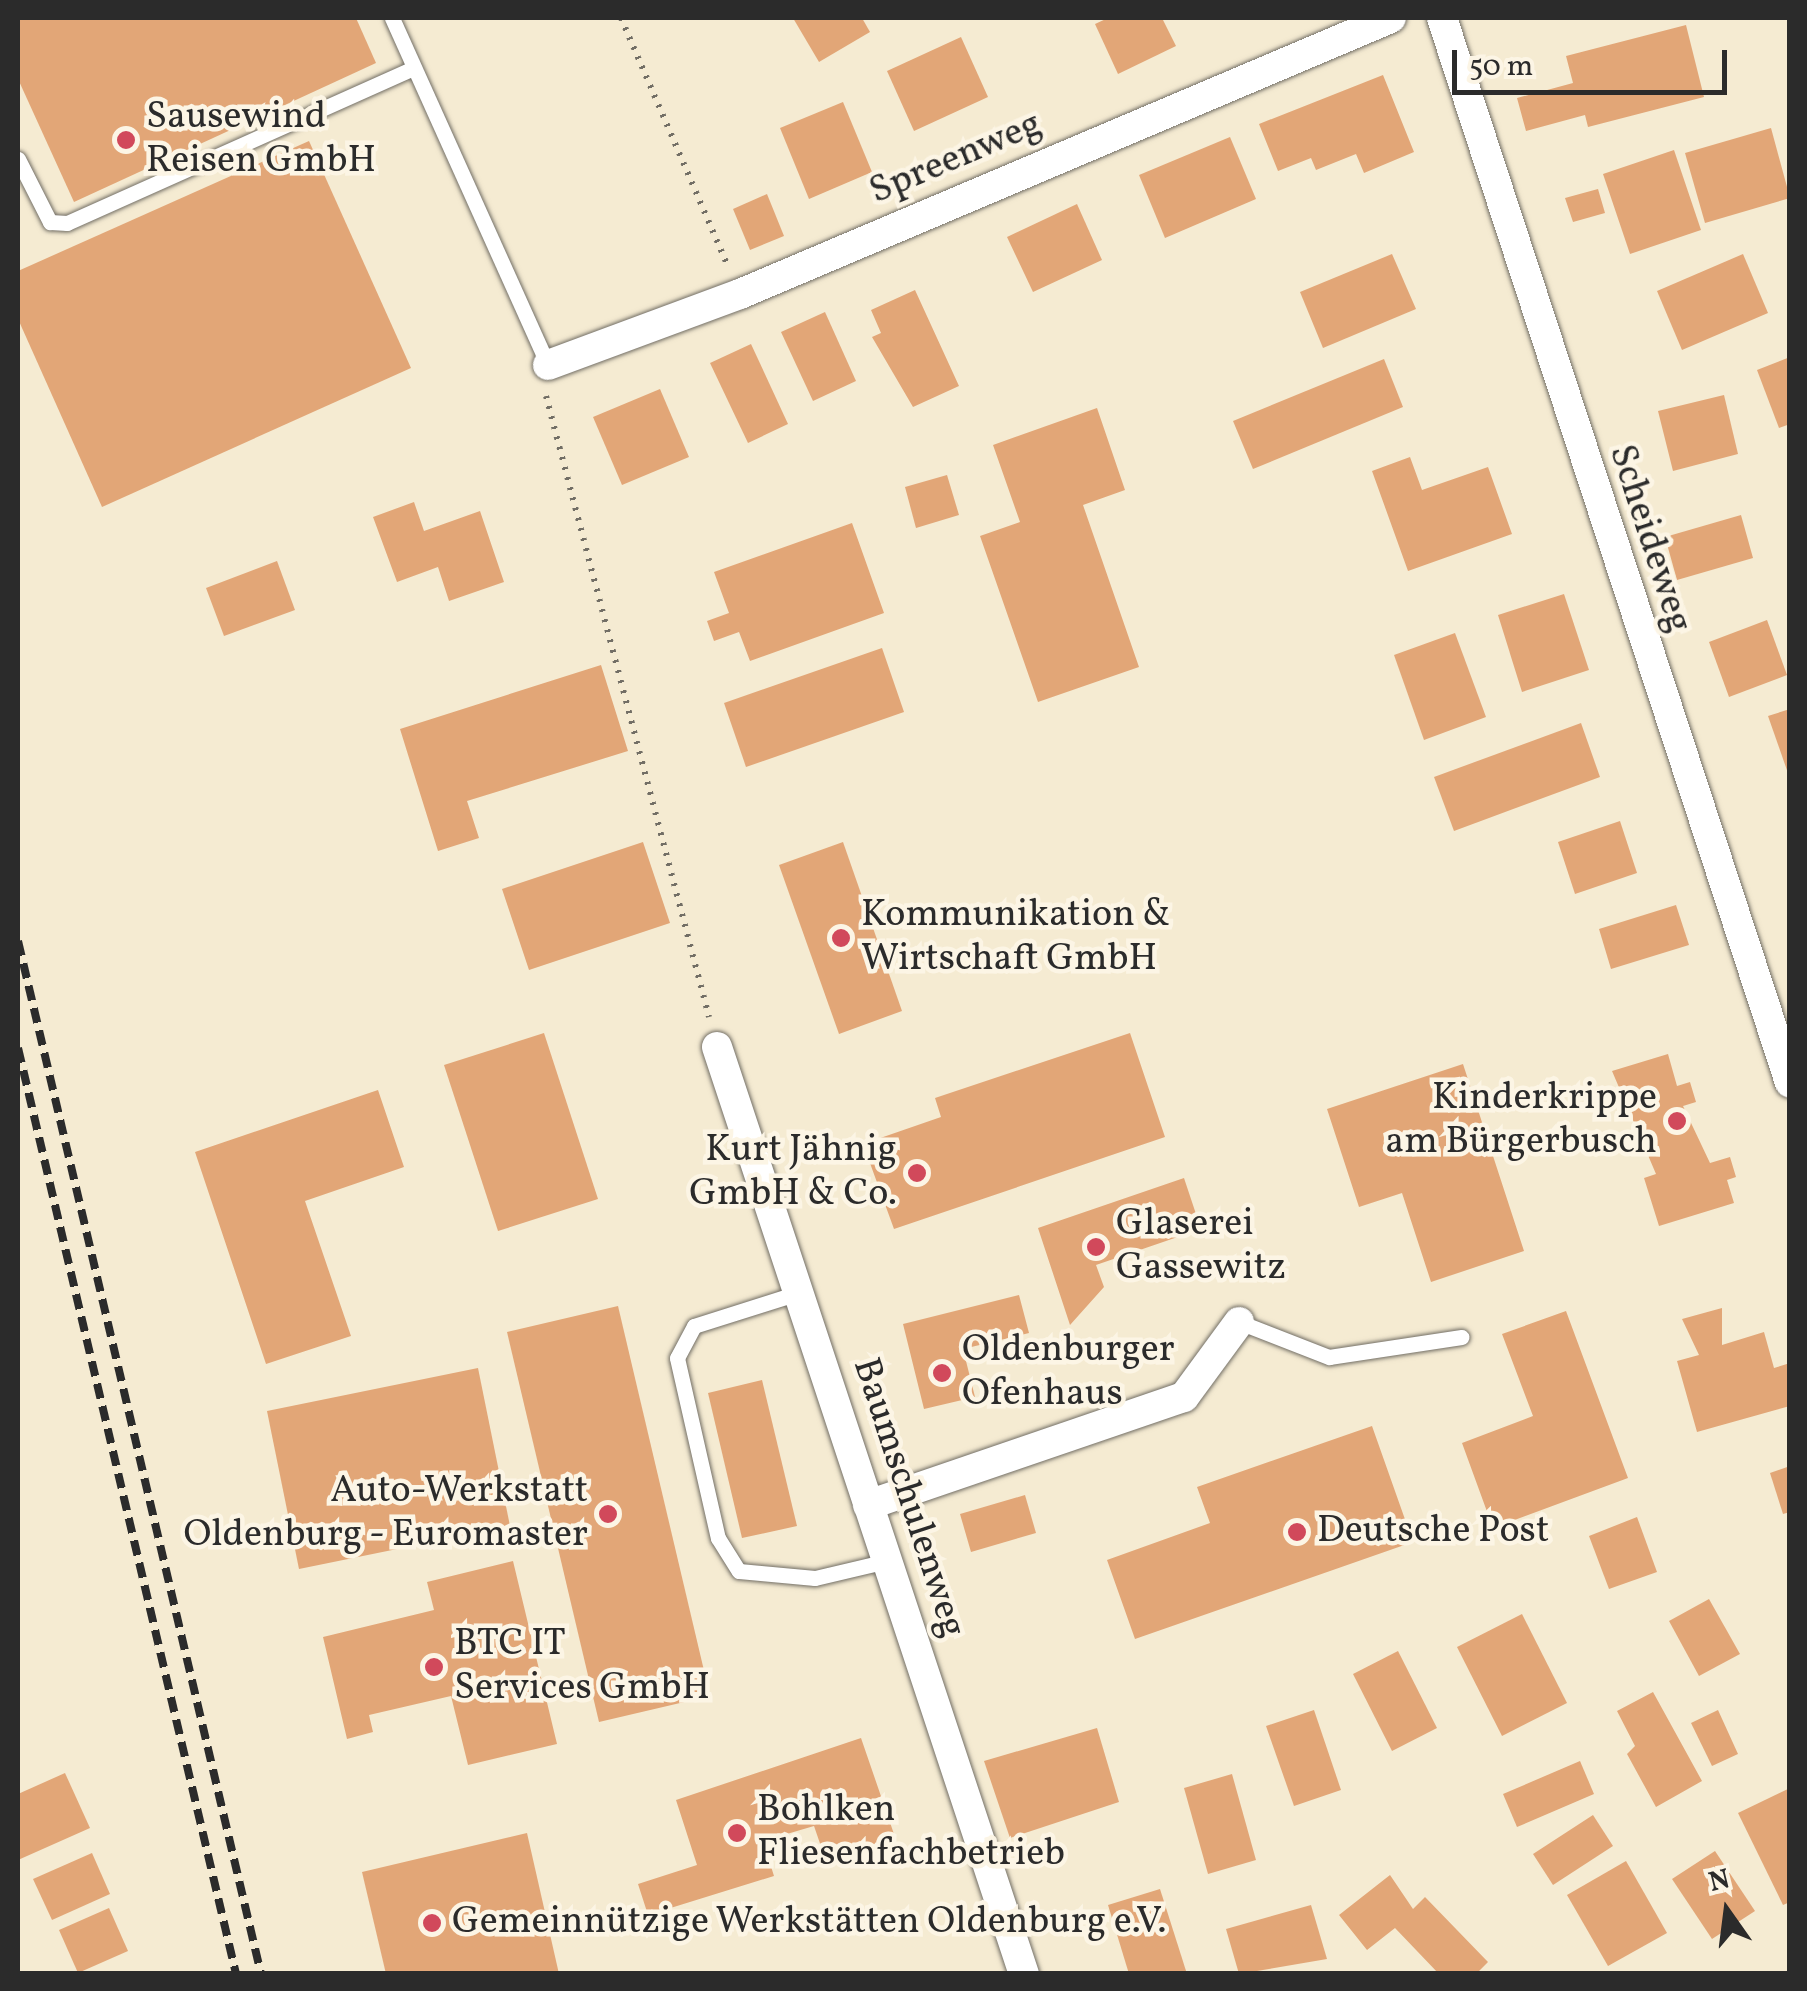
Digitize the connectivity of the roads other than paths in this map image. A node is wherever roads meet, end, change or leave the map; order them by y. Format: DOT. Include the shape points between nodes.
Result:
graph roads {
  1 [pos="392,18"];
  2 [pos="1391,18"];
  3 [pos="1442,18"];
  4 [pos="413,68"];
  5 [pos="18,159"];
  6 [pos="548,365"];
  7 [pos="717,1047"];
  8 [pos="1790,1083"];
  9 [pos="798,1294"];
  10 [pos="1239,1322"];
  11 [pos="1462,1337"];
  12 [pos="868,1505"];
  13 [pos="887,1562"];
  14 [pos="1024,1974"];
  1 -- 4 [label="lane"];
  2 -- 6 [label="street, Spreenweg" via="740,294"];
  3 -- 8 [label="street, Scheideweg"];
  4 -- 5 [label="lane" via="67,224 50,222"];
  4 -- 6 [label="lane"];
  7 -- 9 [label="street, Baumschulenweg"];
  9 -- 12 [label="street, Baumschulenweg"];
  9 -- 13 [label="lane" via="694,1326 677,1358 718,1538 739,1572 815,1578"];
  10 -- 11 [label="lane" via="1329,1358"];
  10 -- 12 [label="street" via="1184,1397"];
  12 -- 13 [label="street, Baumschulenweg"];
  13 -- 14 [label="street, Baumschulenweg"];
}
